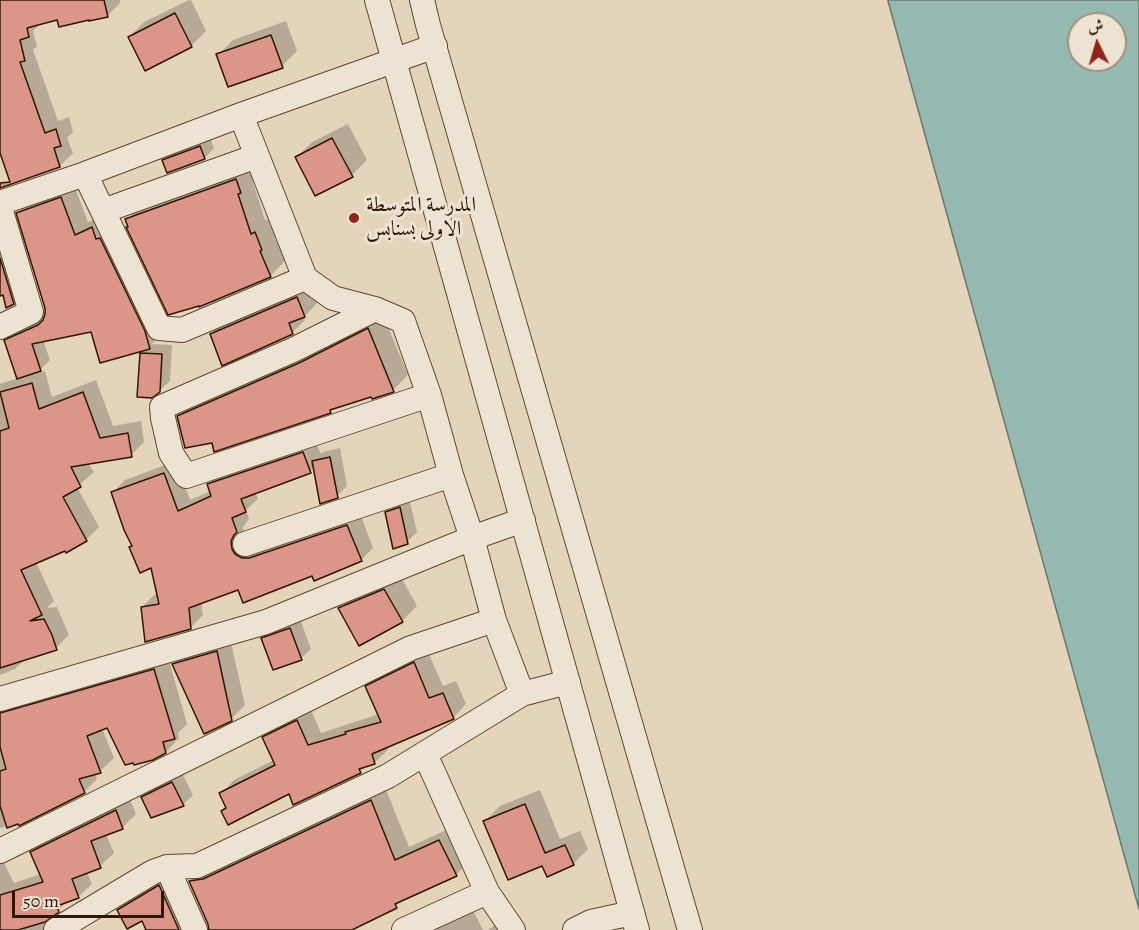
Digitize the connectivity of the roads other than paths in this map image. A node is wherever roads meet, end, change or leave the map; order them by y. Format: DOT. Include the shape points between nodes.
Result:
graph roads {
  1 [pos="377,0"];
  2 [pos="422,0"];
  3 [pos="435,46"];
  4 [pos="394,60"];
  5 [pos="241,115"];
  6 [pos="257,156"];
  7 [pos="85,174"];
  8 [pos="0,203"];
  9 [pos="0,208"];
  10 [pos="103,211"];
  11 [pos="305,278"];
  12 [pos="375,309"];
  13 [pos="0,327"];
  14 [pos="429,395"];
  15 [pos="452,475"];
  16 [pos="523,520"];
  17 [pos="472,538"];
  18 [pos="245,544"];
  19 [pos="494,620"];
  20 [pos="568,682"];
  21 [pos="522,694"];
  22 [pos="0,699"];
  23 [pos="425,754"];
  24 [pos="0,851"];
  25 [pos="167,867"];
  26 [pos="487,892"];
  27 [pos="635,921"];
  28 [pos="605,925"];
  29 [pos="56,930"];
  30 [pos="195,930"];
  31 [pos="404,930"];
  32 [pos="513,930"];
  33 [pos="575,930"];
  34 [pos="690,930"];
  1 -- 4 [label="street"];
  2 -- 3 [label="street"];
  3 -- 4 [label="street"];
  3 -- 34 [label="street"];
  4 -- 5 [label="street"];
  4 -- 16 [label="street"];
  5 -- 6 [label="street"];
  5 -- 7 [label="street"];
  6 -- 10 [label="street"];
  6 -- 11 [label="street"];
  7 -- 8 [label="street"];
  7 -- 10 [label="street"];
  9 -- 13 [label="street" via="31,312"];
  10 -- 11 [label="street" via="159,328 182,330"];
  11 -- 12 [label="street" via="333,298"];
  12 -- 14 [label="street" via="403,321"];
  12 -- 14 [label="street" via="162,407 171,453 186,476"];
  14 -- 15 [label="street"];
  15 -- 17 [label="street"];
  15 -- 18 [label="street"];
  16 -- 17 [label="street"];
  16 -- 20 [label="street"];
  17 -- 19 [label="street"];
  17 -- 22 [label="street" via="266,622"];
  19 -- 21 [label="street"];
  19 -- 24 [label="street" via="411,648"];
  20 -- 21 [label="street"];
  20 -- 27 [label="street"];
  21 -- 23 [label="street"];
  23 -- 25 [label="street" via="388,776 197,866"];
  23 -- 26 [label="street"];
  25 -- 29 [label="street"];
  25 -- 30 [label="street"];
  26 -- 31 [label="street"];
  26 -- 32 [label="street"];
  27 -- 28 [label="street"];
  28 -- 33 [label="street" via="591,922"];
}
